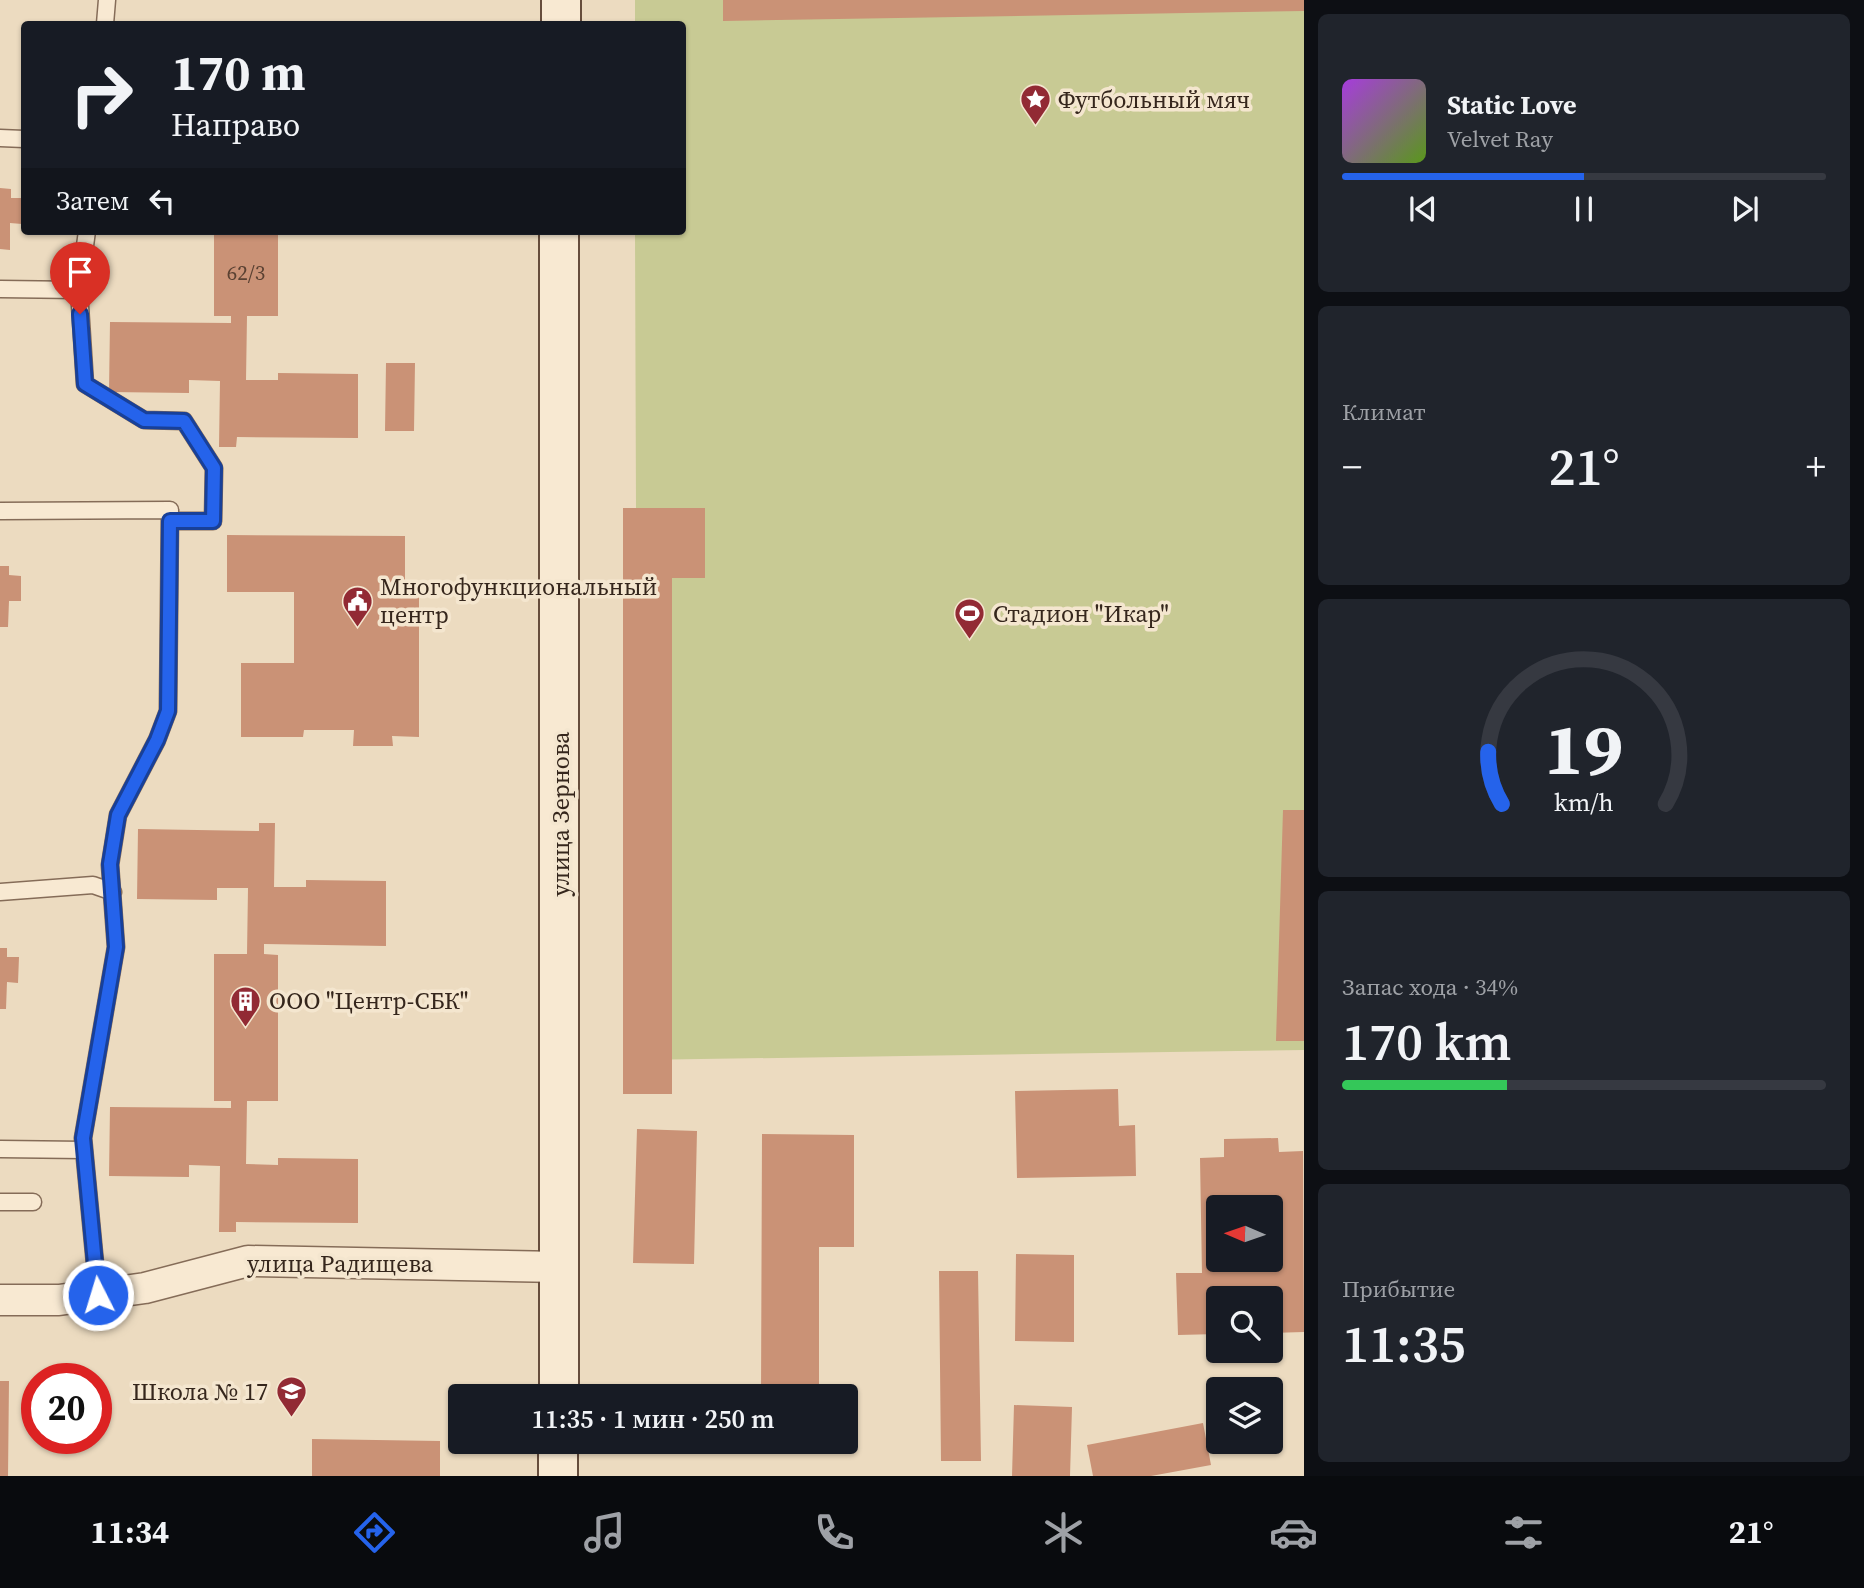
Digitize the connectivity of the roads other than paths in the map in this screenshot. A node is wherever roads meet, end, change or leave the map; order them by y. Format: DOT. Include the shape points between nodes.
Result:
graph roads {
  1 [pos="107,0"];
  2 [pos="561,0"];
  3 [pos="105,21"];
  4 [pos="561,21"];
  5 [pos="0,138"];
  6 [pos="21,139"];
  7 [pos="86,235"];
  8 [pos="559,235"];
  9 [pos="0,289"];
  10 [pos="79,290"];
  11 [pos="0,511"];
  12 [pos="170,521"];
  13 [pos="0,892"];
  14 [pos="113,892"];
  15 [pos="0,1149"];
  16 [pos="84,1150"];
  17 [pos="0,1202"];
  18 [pos="33,1202"];
  19 [pos="559,1267"];
  20 [pos="98,1295"];
  21 [pos="0,1300"];
  22 [pos="559,1384"];
  23 [pos="558,1454"];
  24 [pos="558,1476"];
  1 -- 3 [label="lane"];
  2 -- 4 [label="main road"];
  5 -- 6 [label="lane"];
  7 -- 10 [label="lane"];
  8 -- 19 [label="main road, улица Зернова"];
  9 -- 10 [label="lane"];
  10 -- 12 [label="lane" via="85,384 144,420 184,421 214,468 213,521"];
  11 -- 12 [label="lane" via="170,510"];
  12 -- 14 [label="lane" via="168,711 118,815 110,864"];
  13 -- 14 [label="lane" via="93,885"];
  14 -- 16 [label="lane" via="116,947"];
  15 -- 16 [label="lane"];
  16 -- 20 [label="lane"];
  17 -- 18 [label="lane"];
  19 -- 20 [label="street, улица Радищева" via="248,1261 145,1288"];
  19 -- 22 [label="main road, улица Зернова"];
  20 -- 21 [label="street, улица Радищева"];
  23 -- 24 [label="main road"];
}
